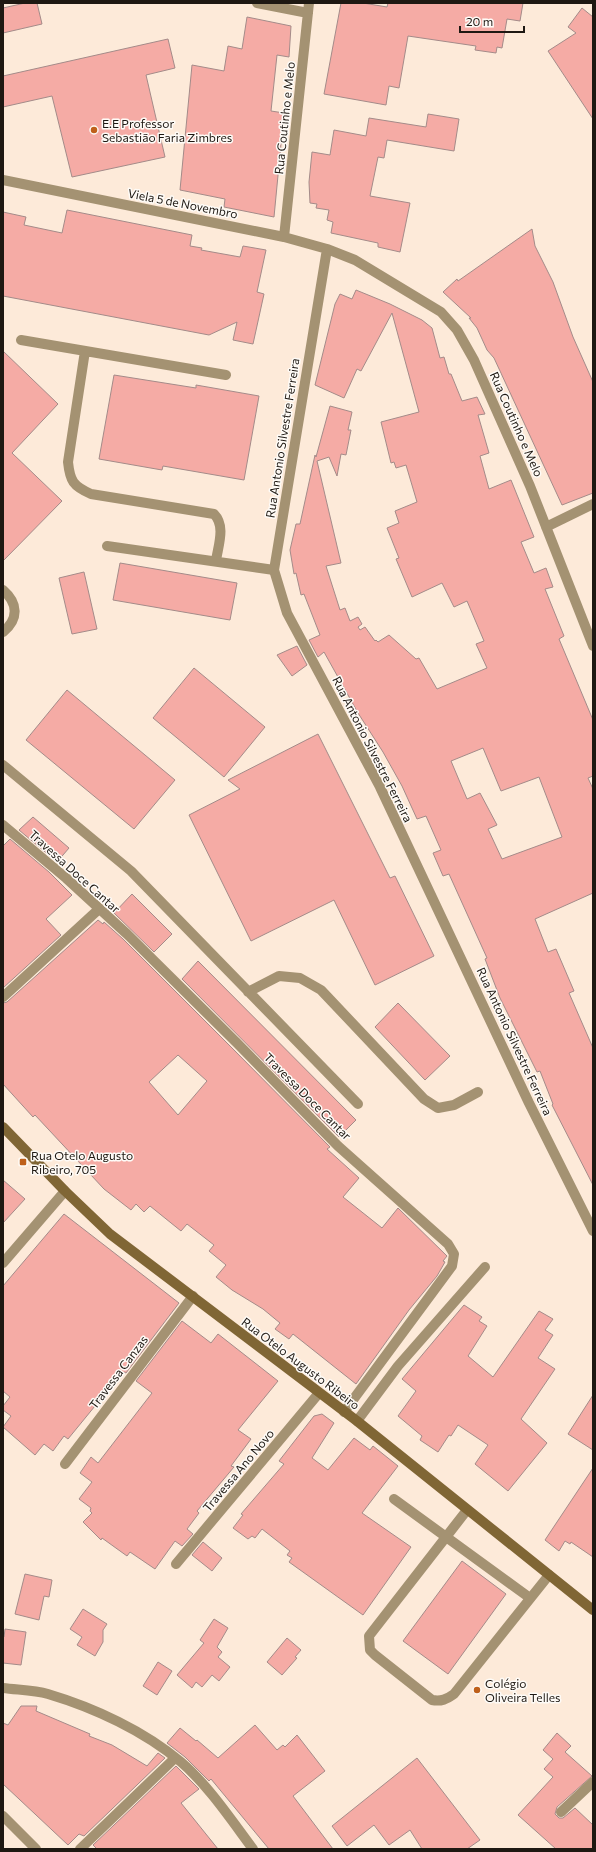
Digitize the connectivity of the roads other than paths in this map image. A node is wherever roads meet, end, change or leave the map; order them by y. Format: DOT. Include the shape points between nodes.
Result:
graph roads {
  1 [pos="257,3"];
  2 [pos="308,8"];
  3 [pos="3,180"];
  4 [pos="284,236"];
  5 [pos="327,249"];
  6 [pos="355,260"];
  7 [pos="21,340"];
  8 [pos="85,351"];
  9 [pos="226,375"];
  10 [pos="593,504"];
  11 [pos="546,527"];
  12 [pos="107,546"];
  13 [pos="216,561"];
  14 [pos="274,570"];
  15 [pos="3,590"];
  16 [pos="3,632"];
  17 [pos="593,646"];
  18 [pos="3,765"];
  19 [pos="3,825"];
  20 [pos="99,909"];
  21 [pos="248,992"];
  22 [pos="3,996"];
  23 [pos="478,1092"];
  24 [pos="358,1104"];
  25 [pos="3,1127"];
  26 [pos="65,1192"];
  27 [pos="593,1231"];
  28 [pos="3,1263"];
  29 [pos="485,1267"];
  30 [pos="193,1296"];
  31 [pos="319,1393"];
  32 [pos="344,1412"];
  33 [pos="357,1422"];
  34 [pos="65,1464"];
  35 [pos="394,1499"];
  36 [pos="467,1510"];
  37 [pos="446,1536"];
  38 [pos="176,1564"];
  39 [pos="549,1575"];
  40 [pos="530,1598"];
  41 [pos="593,1610"];
  42 [pos="3,1688"];
  43 [pos="175,1758"];
  44 [pos="593,1782"];
  45 [pos="561,1812"];
  46 [pos="3,1816"];
  47 [pos="36,1849"];
  48 [pos="80,1849"];
  49 [pos="253,1849"];
  1 -- 2 [label="street"];
  2 -- 4 [label="street, Rua Coutinho e Melo"];
  3 -- 4 [label="street, Viela 5 de Novembro"];
  4 -- 5 [label="street, Viela 5 de Novembro"];
  5 -- 6 [label="street, Viela 5 de Novembro"];
  5 -- 14 [label="street, Rua Antonio Silvestre Ferreira"];
  6 -- 11 [label="street, Rua Coutinho e Melo" via="441,312 457,330 478,366"];
  7 -- 8 [label="street"];
  8 -- 9 [label="street"];
  8 -- 13 [label="street" via="68,462 70,477 79,489 91,494 214,514 219,518 221,528"];
  10 -- 11 [label="street"];
  11 -- 17 [label="street, Rua Coutinho e Melo"];
  12 -- 13 [label="street"];
  13 -- 14 [label="street"];
  14 -- 27 [label="street, Rua Antonio Silvestre Ferreira" via="287,613 380,787"];
  15 -- 16 [label="street" via="15,606 15,615 10,627"];
  18 -- 21 [label="street" via="131,871"];
  19 -- 20 [label="street, Travessa Doce Cantar"];
  20 -- 22 [label="street"];
  20 -- 32 [label="street, Travessa Doce Cantar" via="237,1043 338,1146 435,1231 454,1254 452,1266"];
  21 -- 23 [label="street" via="279,976 300,978 321,990 424,1099 438,1108 454,1105"];
  21 -- 24 [label="street"];
  25 -- 26 [label="street, Rua Otelo Augusto Ribeiro"];
  26 -- 28 [label="street"];
  26 -- 30 [label="street, Rua Otelo Augusto Ribeiro" via="110,1234"];
  29 -- 33 [label="street" via="398,1366"];
  30 -- 31 [label="street, Rua Otelo Augusto Ribeiro"];
  30 -- 34 [label="street, Travessa Canzas"];
  31 -- 32 [label="street, Rua Otelo Augusto Ribeiro"];
  31 -- 38 [label="street, Travessa Ano Novo"];
  32 -- 33 [label="street, Rua Otelo Augusto Ribeiro"];
  33 -- 36 [label="street, Rua Otelo Augusto Ribeiro"];
  35 -- 37 [label="street"];
  36 -- 37 [label="street"];
  36 -- 39 [label="street, Rua Otelo Augusto Ribeiro"];
  37 -- 40 [label="street"];
  37 -- 40 [label="street" via="369,1636 368,1641 370,1650 375,1655 432,1700 438,1701 454,1694"];
  39 -- 40 [label="street"];
  39 -- 41 [label="street, Rua Otelo Augusto Ribeiro"];
  42 -- 43 [label="street" via="47,1694 93,1711 144,1736"];
  43 -- 48 [label="street"];
  43 -- 49 [label="street" via="212,1796"];
  44 -- 45 [label="street"];
  46 -- 47 [label="street"];
}
